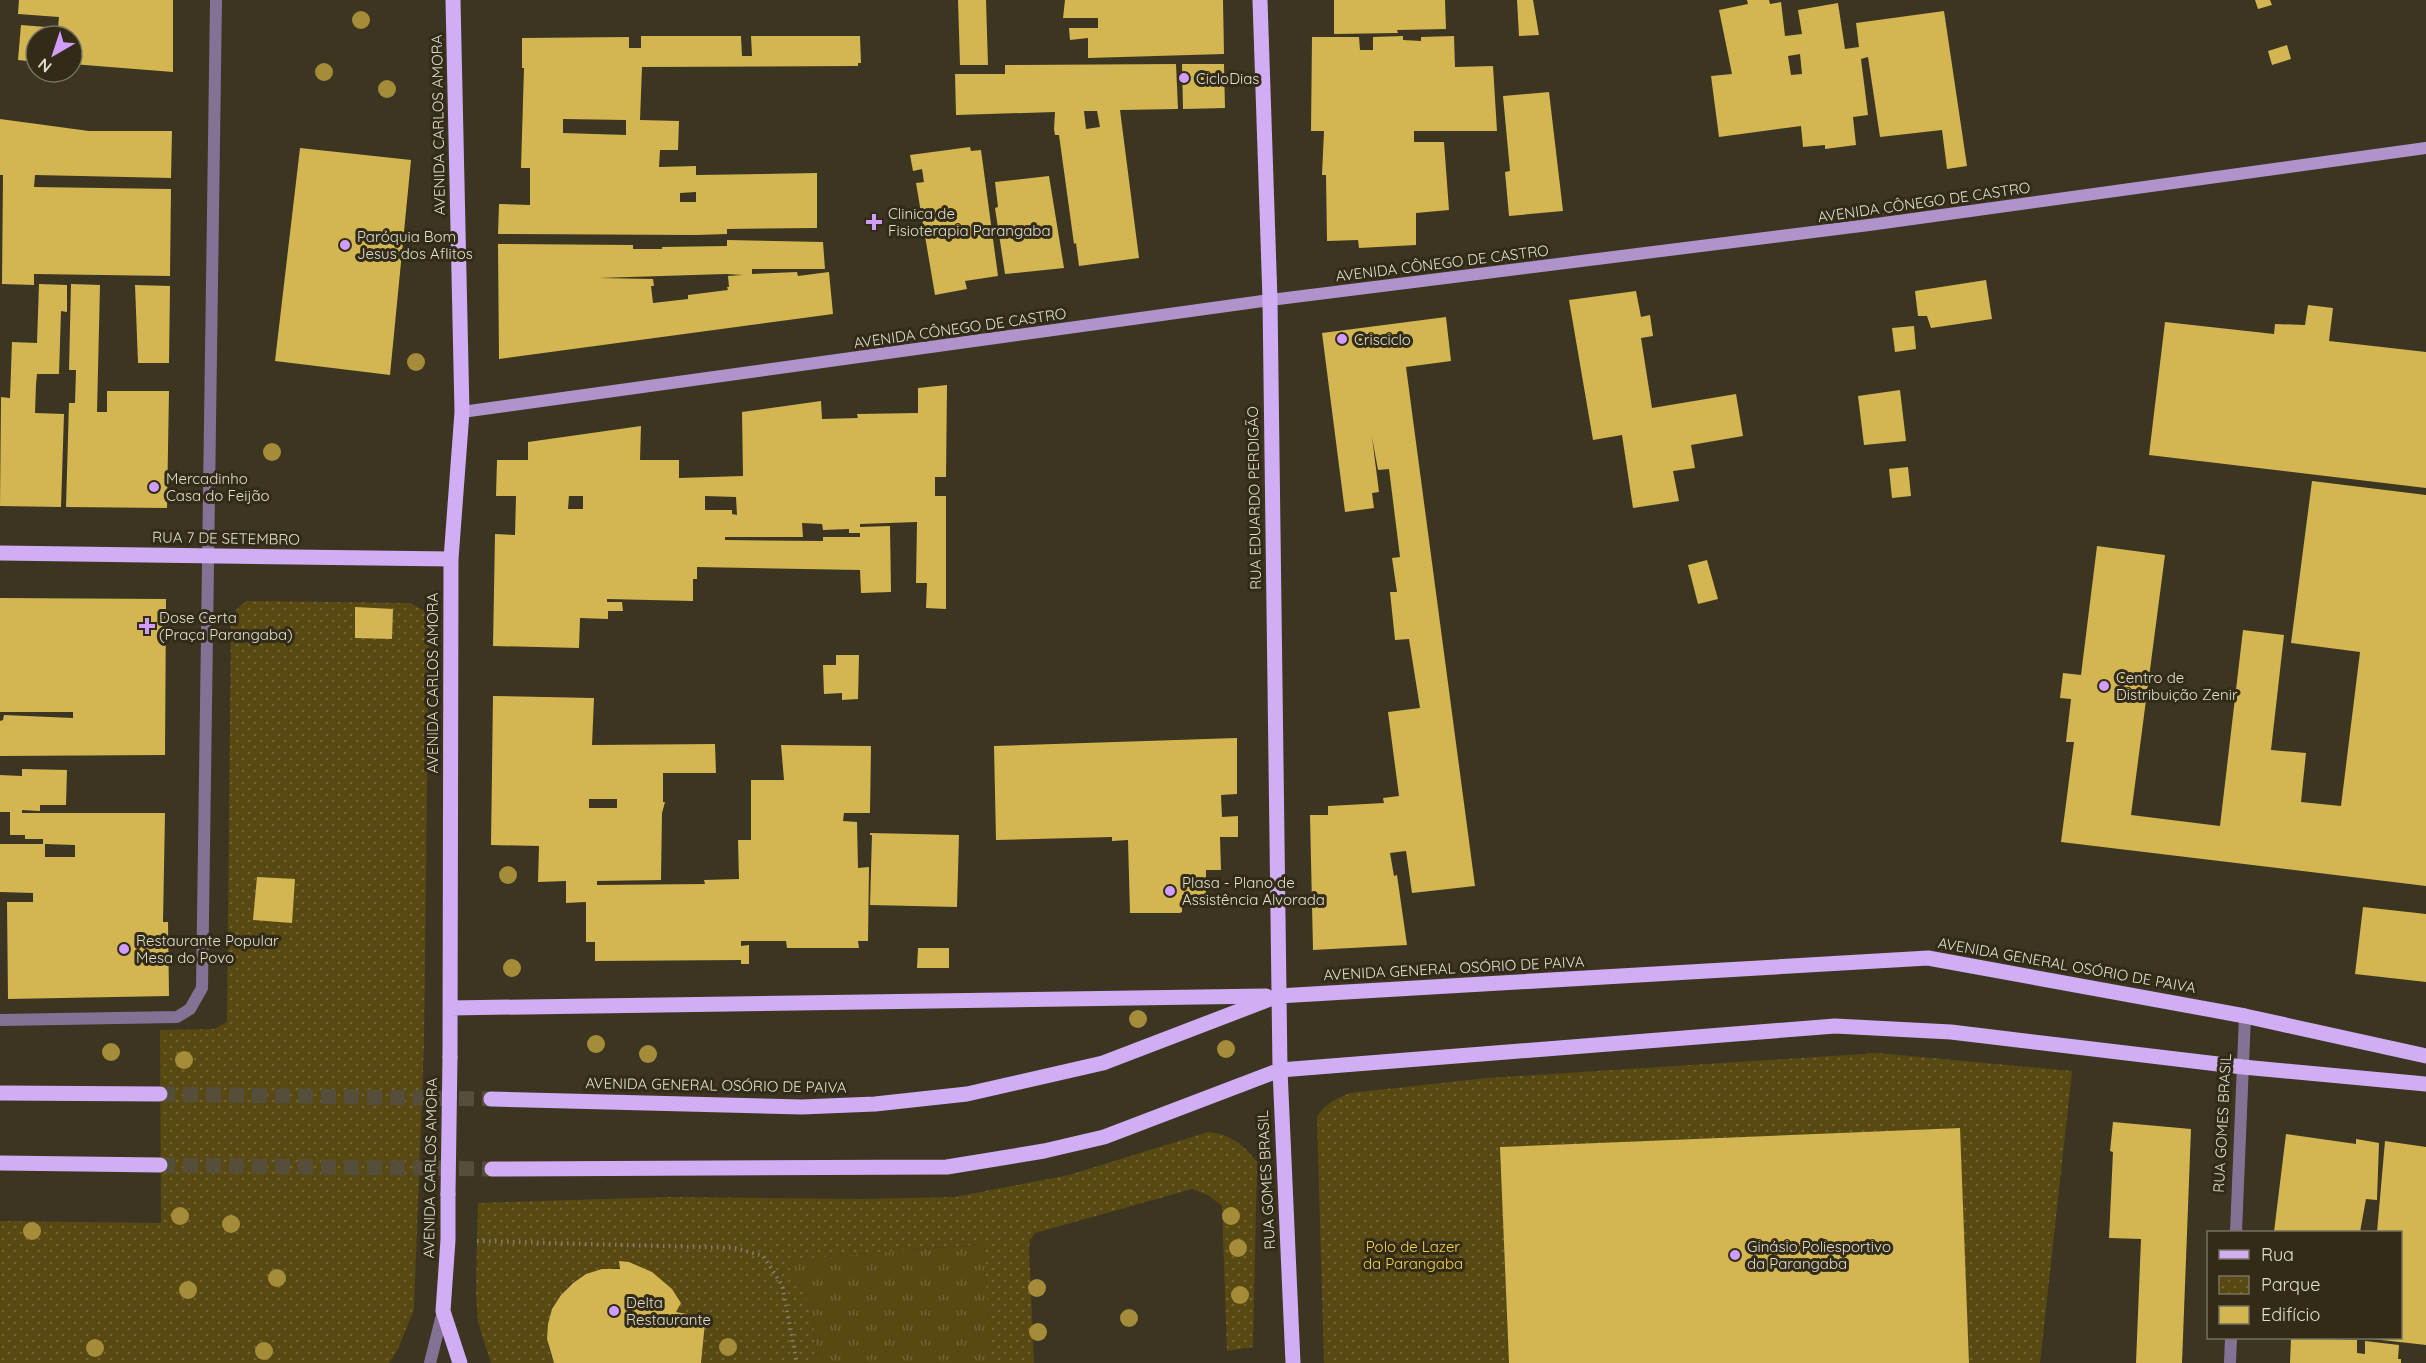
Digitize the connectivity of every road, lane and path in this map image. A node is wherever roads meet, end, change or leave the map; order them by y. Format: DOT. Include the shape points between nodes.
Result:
graph roads {
  1 [pos="216,0"];
  2 [pos="453,0"];
  3 [pos="1260,0"];
  4 [pos="2426,148"];
  5 [pos="1270,300"];
  6 [pos="462,412"];
  7 [pos="0,553"];
  8 [pos="208,556"];
  9 [pos="451,559"];
  10 [pos="1278,996"];
  11 [pos="450,1008"];
  12 [pos="2246,1016"];
  13 [pos="0,1020"];
  14 [pos="2426,1056"];
  15 [pos="2243,1067"];
  16 [pos="1280,1070"];
  17 [pos="2426,1084"];
  18 [pos="0,1093"];
  19 [pos="160,1094"];
  20 [pos="490,1099"];
  21 [pos="0,1163"];
  22 [pos="160,1165"];
  23 [pos="492,1169"];
  24 [pos="2236,1231"];
  25 [pos="448,1240"];
  26 [pos="443,1311"];
  27 [pos="2231,1339"];
  28 [pos="430,1363"];
  29 [pos="460,1363"];
  30 [pos="797,1363"];
  31 [pos="1293,1363"];
  32 [pos="2229,1363"];
  1 -- 8 [label="street"];
  2 -- 6 [label="main road, AVENIDA CARLOS AMORA"];
  3 -- 5 [label="main road, RUA EDUARDO PERDIGÃO"];
  4 -- 5 [label="main road, AVENIDA CÔNEGO DE CASTRO" via="1869,225"];
  5 -- 6 [label="main road, AVENIDA CÔNEGO DE CASTRO"];
  5 -- 10 [label="main road, RUA EDUARDO PERDIGÃO"];
  6 -- 9 [label="main road, AVENIDA CARLOS AMORA"];
  7 -- 8 [label="main road, RUA 7 DE SETEMBRO"];
  8 -- 9 [label="main road, RUA 7 DE SETEMBRO"];
  8 -- 13 [label="street" via="202,988 198,998 177,1017"];
  9 -- 11 [label="main road, AVENIDA CARLOS AMORA"];
  10 -- 11 [label="main road"];
  10 -- 12 [label="main road, AVENIDA GENERAL OSÓRIO DE PAIVA" via="1928,958"];
  10 -- 16 [label="main road, RUA GOMES BRASIL"];
  10 -- 20 [label="main road, AVENIDA GENERAL OSÓRIO DE PAIVA" via="1103,1064 966,1094 802,1107"];
  11 -- 25 [label="main road, AVENIDA CARLOS AMORA, bridge"];
  12 -- 14 [label="main road, AVENIDA GENERAL OSÓRIO DE PAIVA"];
  12 -- 15 [label="street, RUA GOMES BRASIL"];
  15 -- 16 [label="main road" via="1950,1032 1835,1026"];
  15 -- 17 [label="main road"];
  15 -- 24 [label="street, RUA GOMES BRASIL"];
  16 -- 23 [label="main road" via="1104,1137 947,1167"];
  16 -- 31 [label="main road, RUA GOMES BRASIL"];
  18 -- 19 [label="main road"];
  21 -- 22 [label="main road"];
  25 -- 26 [label="main road, AVENIDA CARLOS AMORA"];
  25 -- 30 [label="path" via="735,1248 763,1256 782,1285"];
  26 -- 28 [label="street"];
  26 -- 29 [label="main road, AVENIDA CARLOS AMORA"];
  27 -- 32 [label="street"];
}
